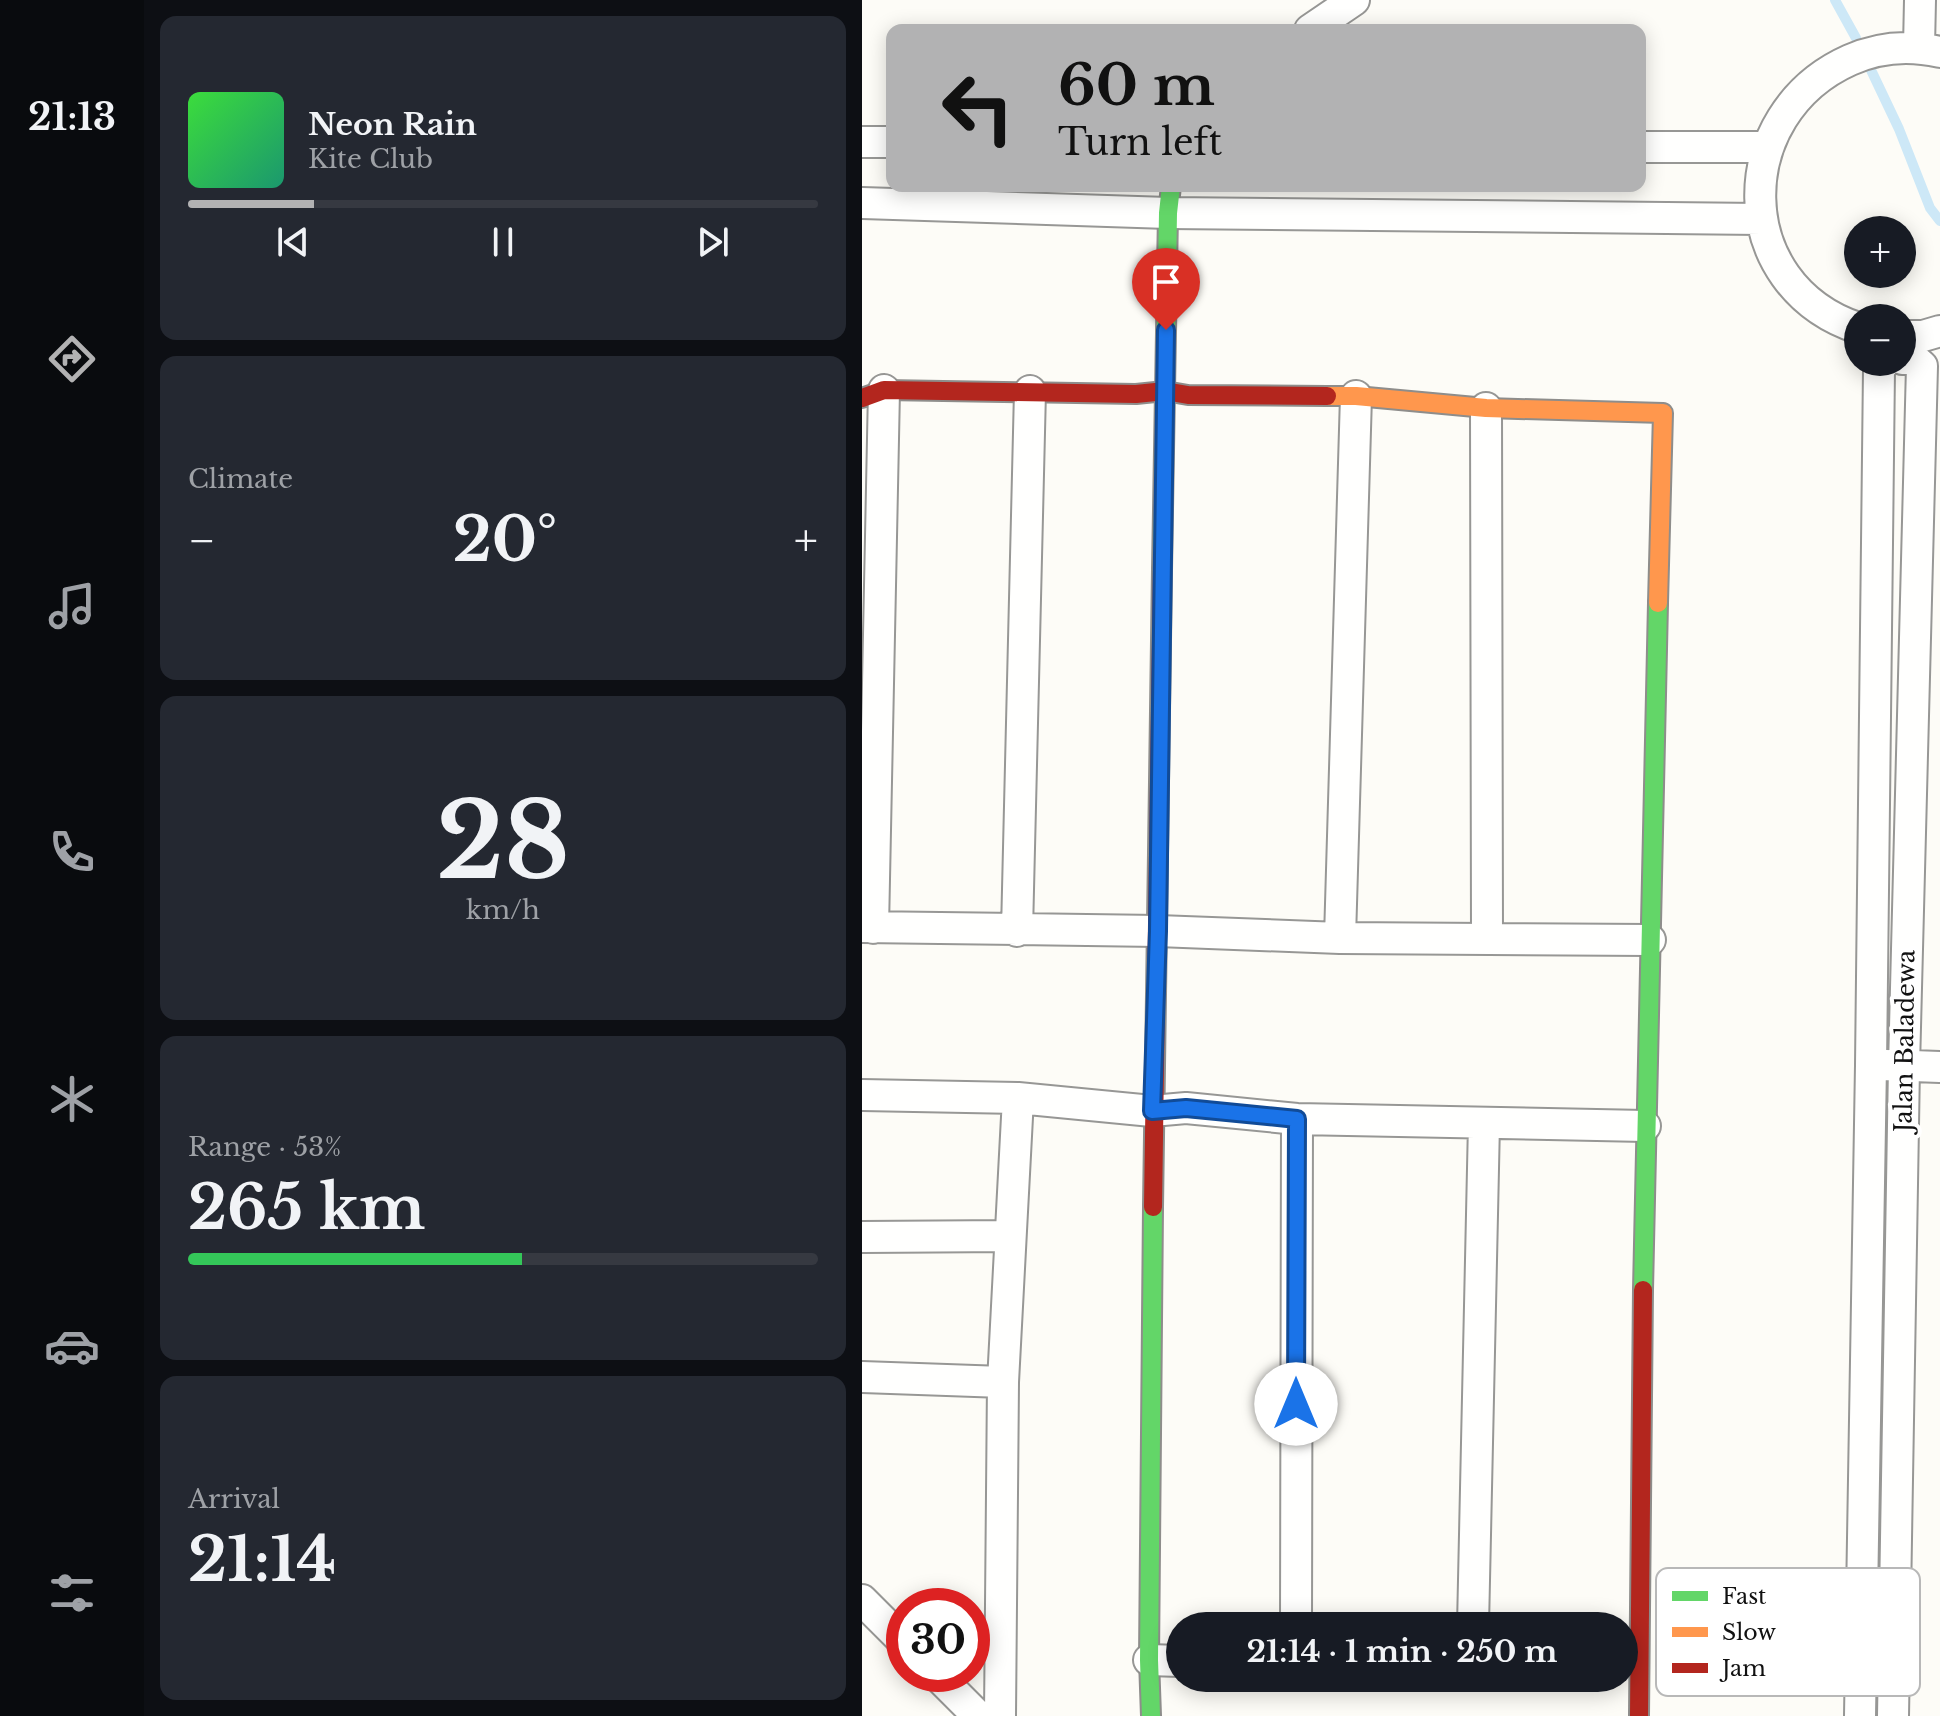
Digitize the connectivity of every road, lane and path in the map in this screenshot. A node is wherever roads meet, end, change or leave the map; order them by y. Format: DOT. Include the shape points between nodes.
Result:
graph roads {
  1 [pos="1354,0"];
  2 [pos="1920,0"];
  3 [pos="1319,24"];
  4 [pos="1929,50"];
  5 [pos="862,142"];
  6 [pos="886,142"];
  7 [pos="1646,147"];
  8 [pos="1767,147"];
  9 [pos="1170,200"];
  10 [pos="862,203"];
  11 [pos="1761,219"];
  12 [pos="1844,323"];
  13 [pos="1940,331"];
  14 [pos="1916,336"];
  15 [pos="1897,376"];
  16 [pos="1897,376"];
  17 [pos="1030,391"];
  18 [pos="1165,391"];
  19 [pos="873,394"];
  20 [pos="1356,396"];
  21 [pos="1486,408"];
  22 [pos="869,779"];
  23 [pos="867,928"];
  24 [pos="1017,931"];
  25 [pos="1158,931"];
  26 [pos="1487,937"];
  27 [pos="1340,938"];
  28 [pos="1650,940"];
  29 [pos="1871,1065"];
  30 [pos="1904,1066"];
  31 [pos="1940,1067"];
  32 [pos="862,1095"];
  33 [pos="1018,1098"];
  34 [pos="1152,1111"];
  35 [pos="1297,1119"];
  36 [pos="1484,1123"];
  37 [pos="1645,1126"];
  38 [pos="1010,1236"];
  39 [pos="862,1237"];
  40 [pos="862,1377"];
  41 [pos="1003,1382"];
  42 [pos="1863,1568"];
  43 [pos="1896,1568"];
  44 [pos="862,1600"];
  45 [pos="1296,1612"];
  46 [pos="1473,1612"];
  47 [pos="1633,1612"];
  48 [pos="886,1624"];
  49 [pos="1149,1660"];
  50 [pos="1166,1661"];
  51 [pos="954,1692"];
  52 [pos="1636,1692"];
  53 [pos="1860,1696"];
  54 [pos="1893,1696"];
  55 [pos="978,1716"];
  56 [pos="1000,1716"];
  57 [pos="1151,1716"];
  58 [pos="1639,1716"];
  59 [pos="1860,1716"];
  60 [pos="1893,1716"];
  1 -- 3 [label="street"];
  2 -- 4 [label="street"];
  4 -- 8 [label="street" via="1870,51 1826,71 1789,104"];
  5 -- 6 [label="street"];
  7 -- 8 [label="street"];
  8 -- 11 [label="street" via="1759,183"];
  9 -- 10 [label="street"];
  9 -- 11 [label="street"];
  9 -- 18 [label="street"];
  11 -- 12 [label="street" via="1776,261 1802,296"];
  13 -- 14 [label="street"];
  15 -- 29 [label="street, Jalan Baladewa"];
  16 -- 30 [label="street, Jalan Baladewa"];
  17 -- 18 [label="street"];
  17 -- 19 [label="street"];
  17 -- 24 [label="street"];
  18 -- 20 [label="street"];
  18 -- 25 [label="street"];
  19 -- 22 [label="street"];
  20 -- 21 [label="street"];
  20 -- 27 [label="street"];
  21 -- 26 [label="street"];
  21 -- 28 [label="street" via="1663,413"];
  22 -- 23 [label="street"];
  23 -- 24 [label="street"];
  24 -- 25 [label="street"];
  25 -- 27 [label="street"];
  25 -- 34 [label="street"];
  26 -- 27 [label="street"];
  26 -- 28 [label="street"];
  28 -- 37 [label="street"];
  29 -- 30 [label="street"];
  29 -- 42 [label="street, Jalan Baladewa"];
  30 -- 31 [label="street"];
  30 -- 43 [label="street, Jalan Baladewa"];
  32 -- 33 [label="street"];
  33 -- 34 [label="street"];
  33 -- 38 [label="street"];
  34 -- 35 [label="street" via="1186,1108"];
  34 -- 49 [label="street"];
  35 -- 36 [label="street"];
  35 -- 45 [label="street"];
  36 -- 37 [label="street"];
  36 -- 46 [label="street"];
  37 -- 47 [label="street"];
  38 -- 39 [label="street"];
  38 -- 41 [label="street"];
  40 -- 41 [label="street"];
  41 -- 56 [label="street"];
  44 -- 48 [label="street"];
  49 -- 50 [label="street"];
  49 -- 57 [label="street"];
  51 -- 55 [label="street"];
  52 -- 58 [label="street"];
  53 -- 59 [label="street, Jalan Baladewa"];
  54 -- 60 [label="street, Jalan Baladewa"];
}
